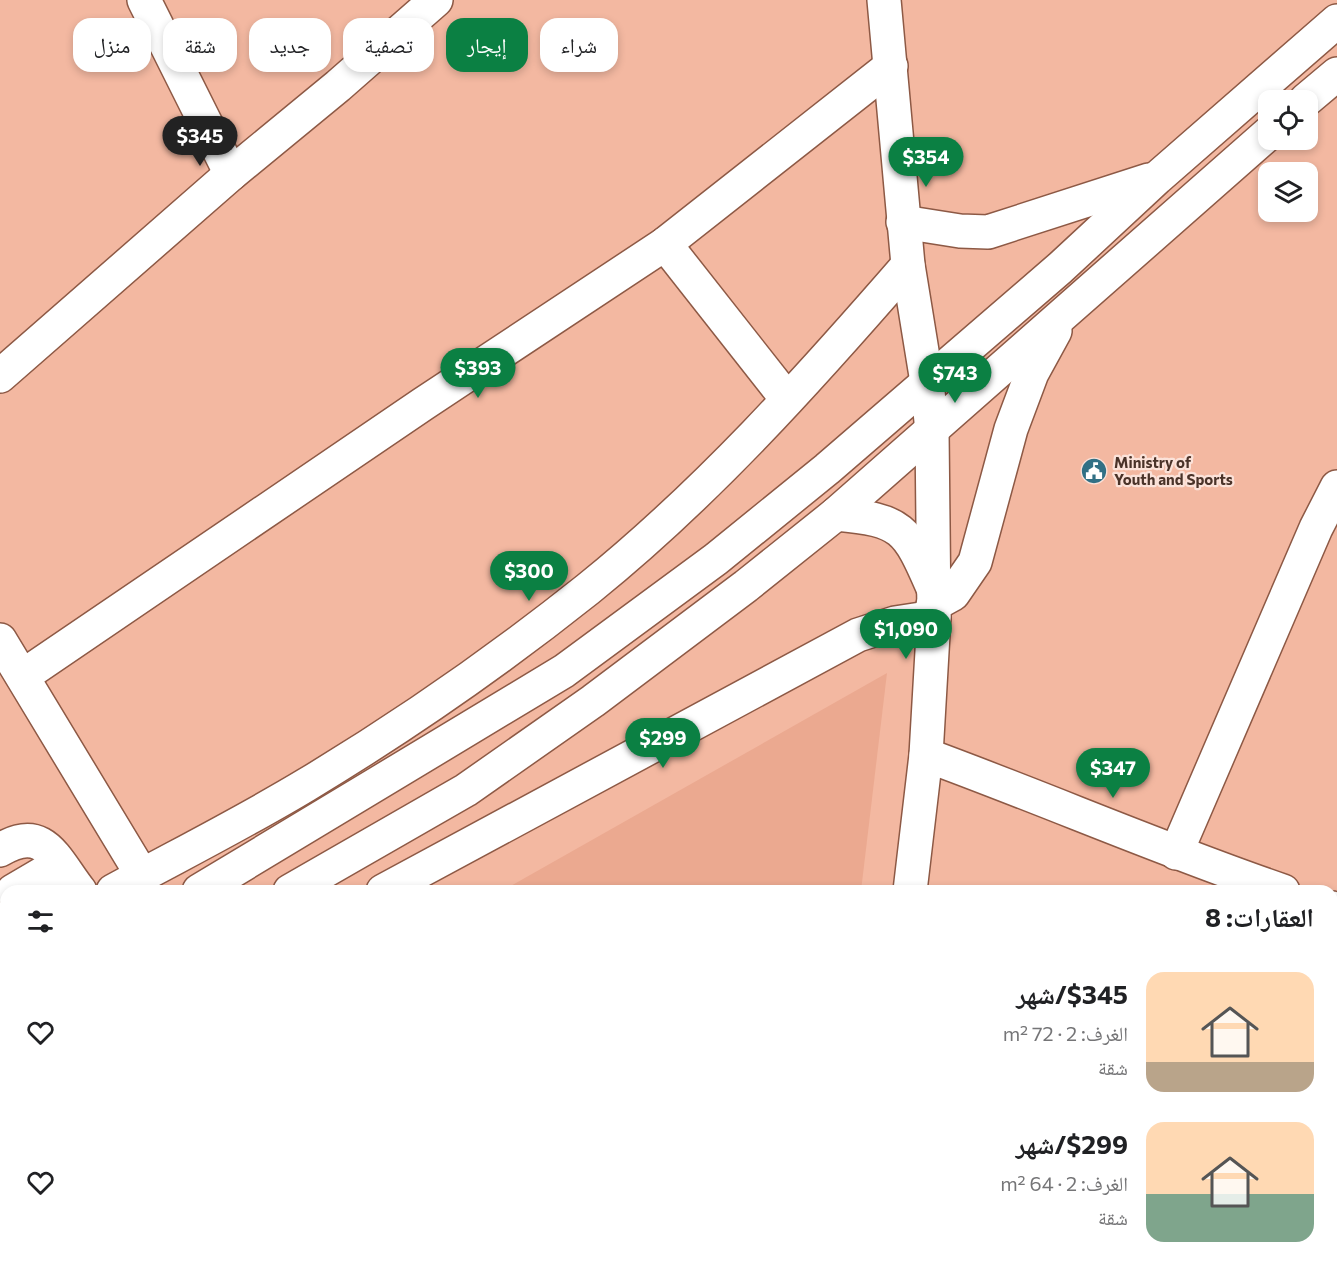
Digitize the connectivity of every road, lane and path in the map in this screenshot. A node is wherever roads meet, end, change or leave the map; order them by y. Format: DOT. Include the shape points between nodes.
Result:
graph roads {
  1 [pos="144,0"];
  2 [pos="436,0"];
  3 [pos="884,0"];
  4 [pos="1337,21"];
  5 [pos="891,66"];
  6 [pos="1337,74"];
  7 [pos="1318,90"];
  8 [pos="1258,143"];
  9 [pos="231,174"];
  10 [pos="1157,178"];
  11 [pos="903,222"];
  12 [pos="665,244"];
  13 [pos="908,265"];
  14 [pos="1067,310"];
  15 [pos="0,376"];
  16 [pos="927,382"];
  17 [pos="787,399"];
  18 [pos="932,430"];
  19 [pos="1337,488"];
  20 [pos="836,514"];
  21 [pos="933,603"];
  22 [pos="0,640"];
  23 [pos="23,676"];
  24 [pos="927,755"];
  25 [pos="0,850"];
  26 [pos="1176,853"];
  27 [pos="59,864"];
  28 [pos="142,875"];
  29 [pos="23,885"];
  30 [pos="75,885"];
  31 [pos="124,885"];
  32 [pos="209,885"];
  33 [pos="300,885"];
  34 [pos="394,885"];
  35 [pos="911,885"];
  36 [pos="1266,885"];
  1 -- 9 [label="main road"];
  2 -- 9 [label="main road"];
  3 -- 5 [label="main road"];
  4 -- 10 [label="main road"];
  5 -- 11 [label="main road"];
  5 -- 12 [label="main road"];
  6 -- 7 [label="main road"];
  8 -- 14 [label="main road"];
  9 -- 15 [label="main road"];
  10 -- 11 [label="main road" via="988,232"];
  10 -- 16 [label="main road"];
  11 -- 13 [label="main road"];
  12 -- 17 [label="main road"];
  12 -- 23 [label="main road"];
  13 -- 16 [label="main road"];
  13 -- 17 [label="main road"];
  14 -- 18 [label="main road"];
  14 -- 21 [label="main road" via="1032,373 1011,429 975,562 953,594"];
  16 -- 18 [label="main road"];
  16 -- 32 [label="main road" via="716,559 564,671"];
  17 -- 28 [label="main road" via="644,541 516,645 306,785"];
  18 -- 20 [label="main road"];
  18 -- 21 [label="main road"];
  19 -- 26 [label="main road" via="1316,528"];
  20 -- 21 [label="main road" via="885,521 908,537 919,555"];
  20 -- 33 [label="main road" via="593,701 466,790"];
  21 -- 24 [label="main road"];
  21 -- 34 [label="main road" via="895,623 858,635"];
  22 -- 23 [label="main road"];
  23 -- 28 [label="main road"];
  24 -- 26 [label="main road"];
  24 -- 35 [label="main road"];
  25 -- 27 [label="main road" via="27,839 43,843"];
  26 -- 36 [label="main road"];
  27 -- 29 [label="main road"];
  27 -- 30 [label="main road"];
  28 -- 31 [label="main road"];
}
